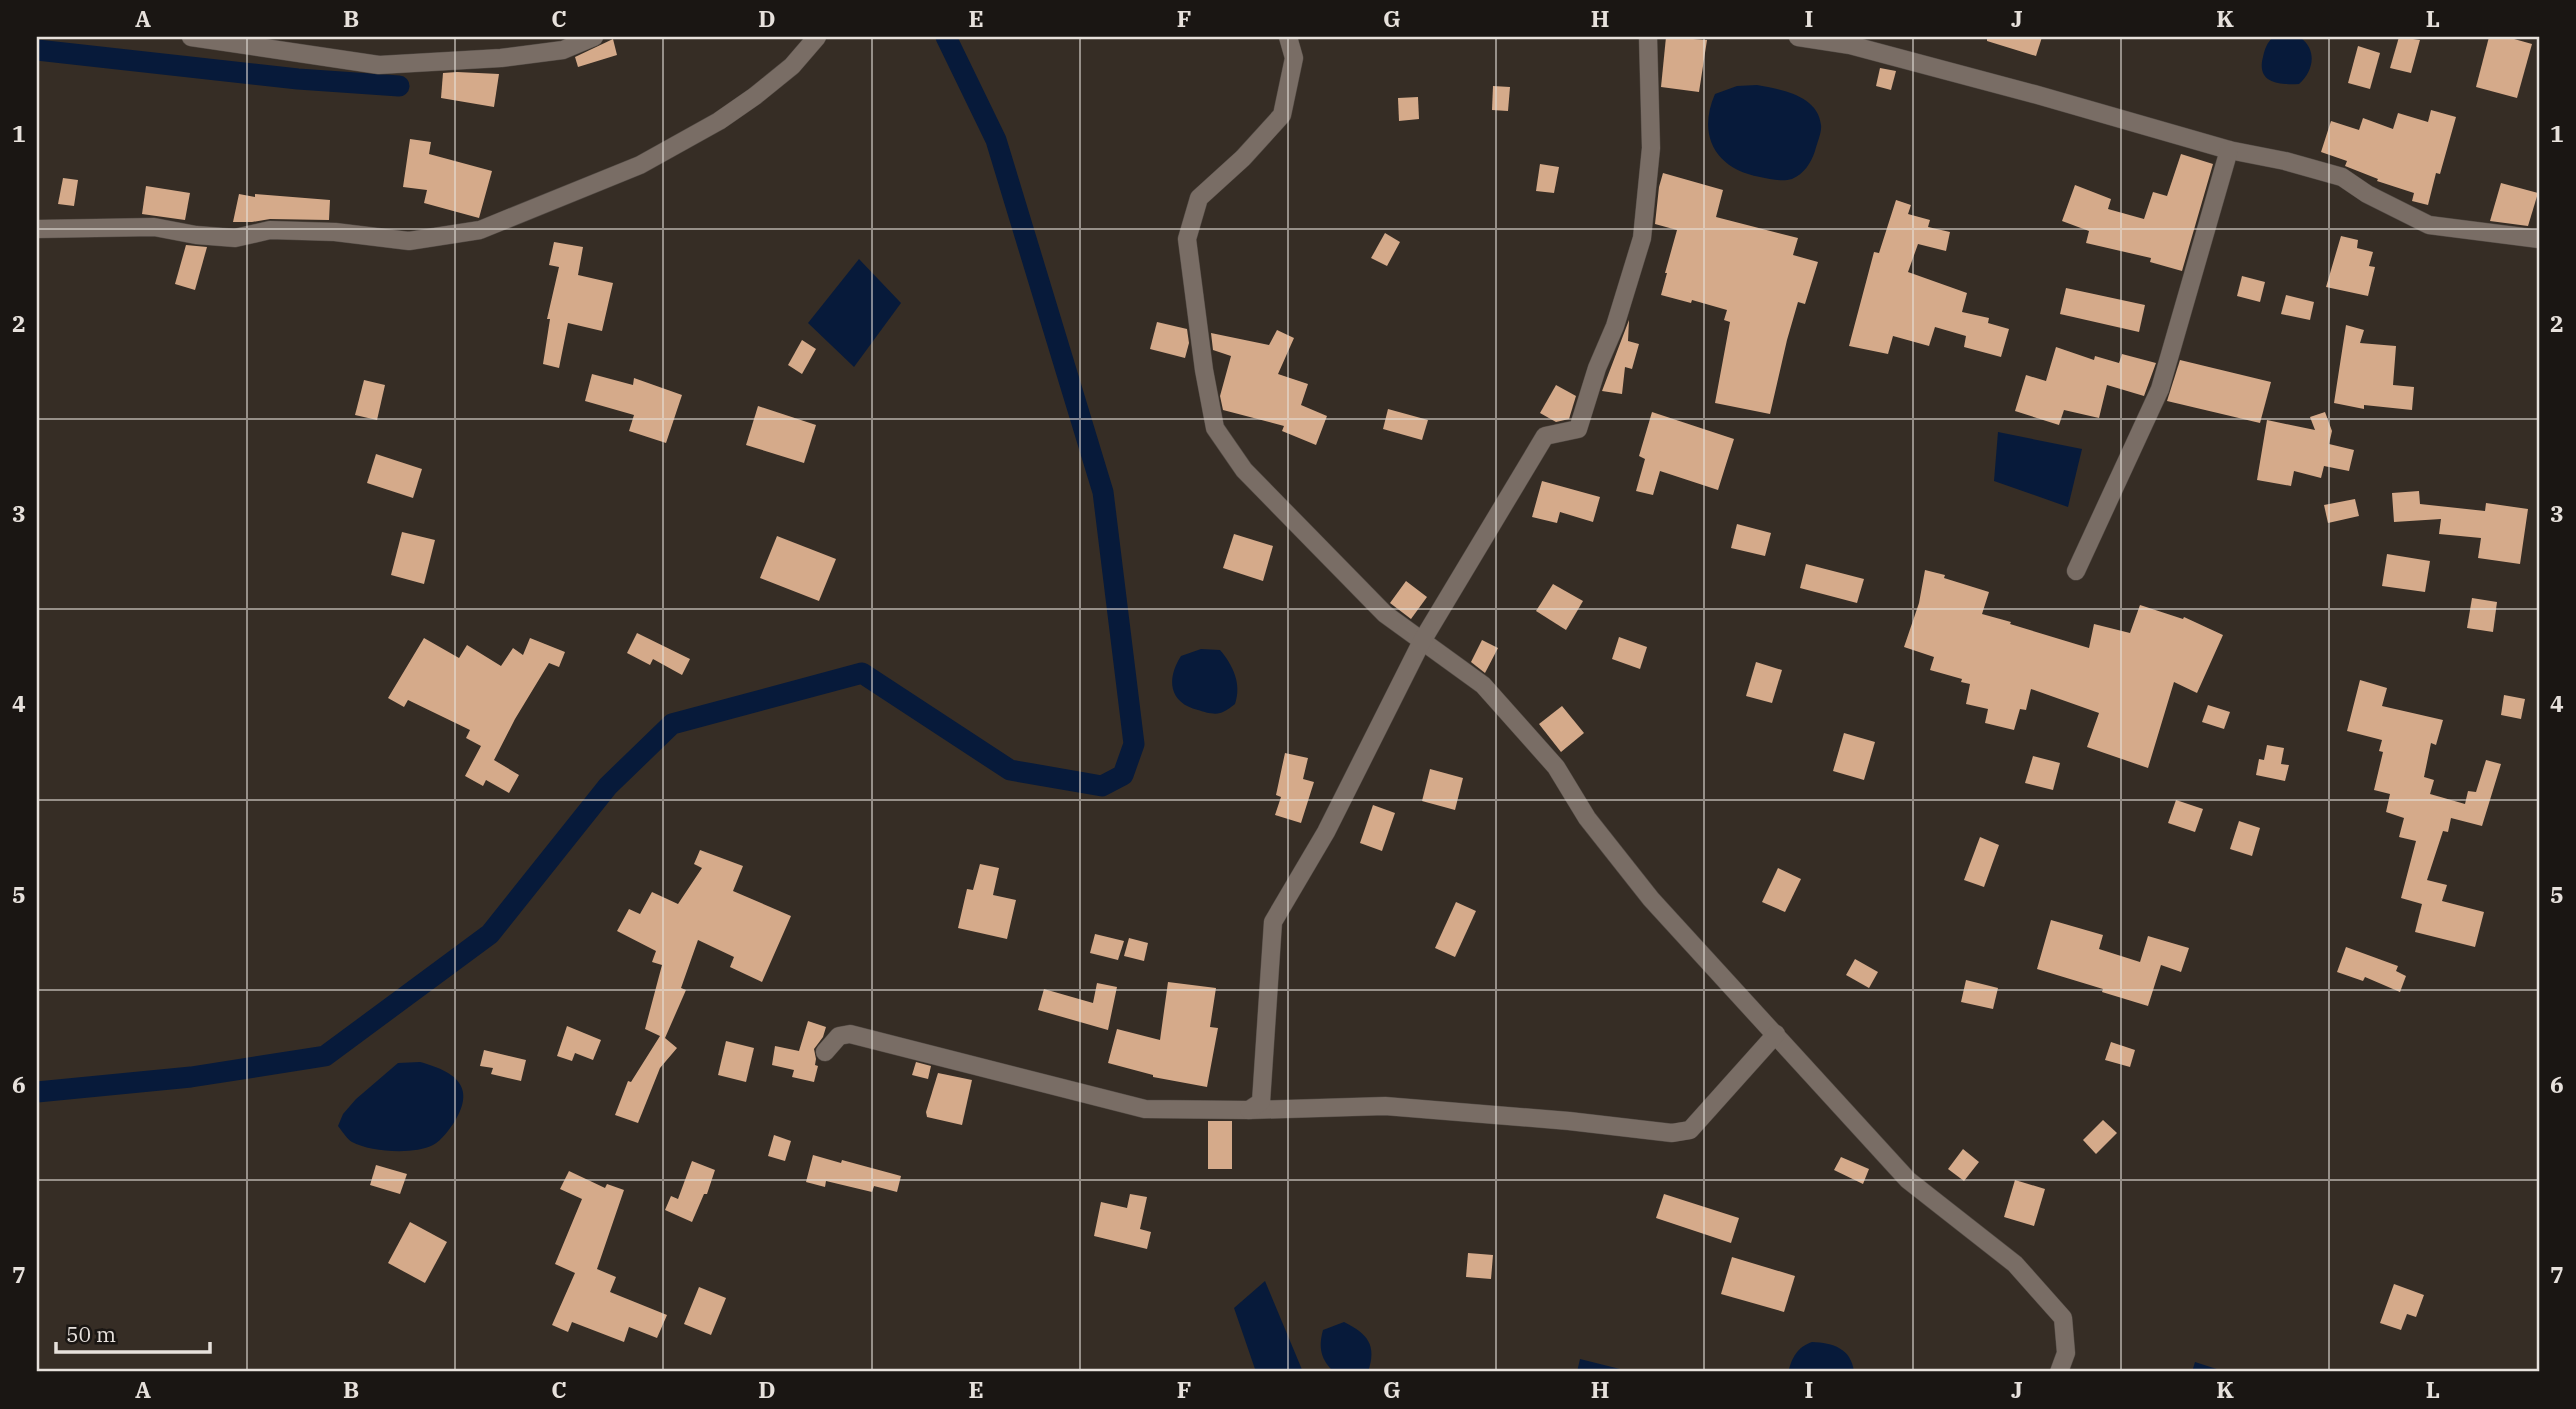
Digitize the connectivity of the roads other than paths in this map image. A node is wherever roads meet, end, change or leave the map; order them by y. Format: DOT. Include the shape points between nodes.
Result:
graph roads {
  1 [pos="191,37"];
  2 [pos="594,37"];
  3 [pos="817,37"];
  4 [pos="1288,37"];
  5 [pos="1648,37"];
  6 [pos="1798,37"];
  7 [pos="2229,150"];
  8 [pos="37,229"];
  9 [pos="2539,239"];
  10 [pos="2076,571"];
  11 [pos="1422,641"];
  12 [pos="1776,1034"];
  13 [pos="825,1052"];
  14 [pos="1250,1110"];
  15 [pos="2059,1372"];
  1 -- 2 [label="street" via="379,65 563,50"];
  3 -- 8 [label="street" via="792,66 719,121 640,164 480,230 409,242 270,230 210,237 154,228"];
  4 -- 11 [label="street" via="1294,58 1282,115 1199,198 1187,239 1215,428 1244,470 1385,614"];
  5 -- 11 [label="street" via="1651,148 1642,238 1578,429 1545,436"];
  6 -- 7 [label="street" via="1850,45"];
  7 -- 9 [label="street" via="2342,177 2429,225"];
  7 -- 10 [label="street" via="2160,389"];
  11 -- 12 [label="street" via="1483,685 1556,767 1587,818 1651,899"];
  11 -- 14 [label="street" via="1326,832 1273,922 1261,1102"];
  12 -- 14 [label="street" via="1690,1130 1672,1133 1385,1106"];
  12 -- 15 [label="street" via="1908,1180 2015,1264 2063,1318 2066,1353"];
  13 -- 14 [label="street" via="839,1036 850,1034 1145,1109"];
}
